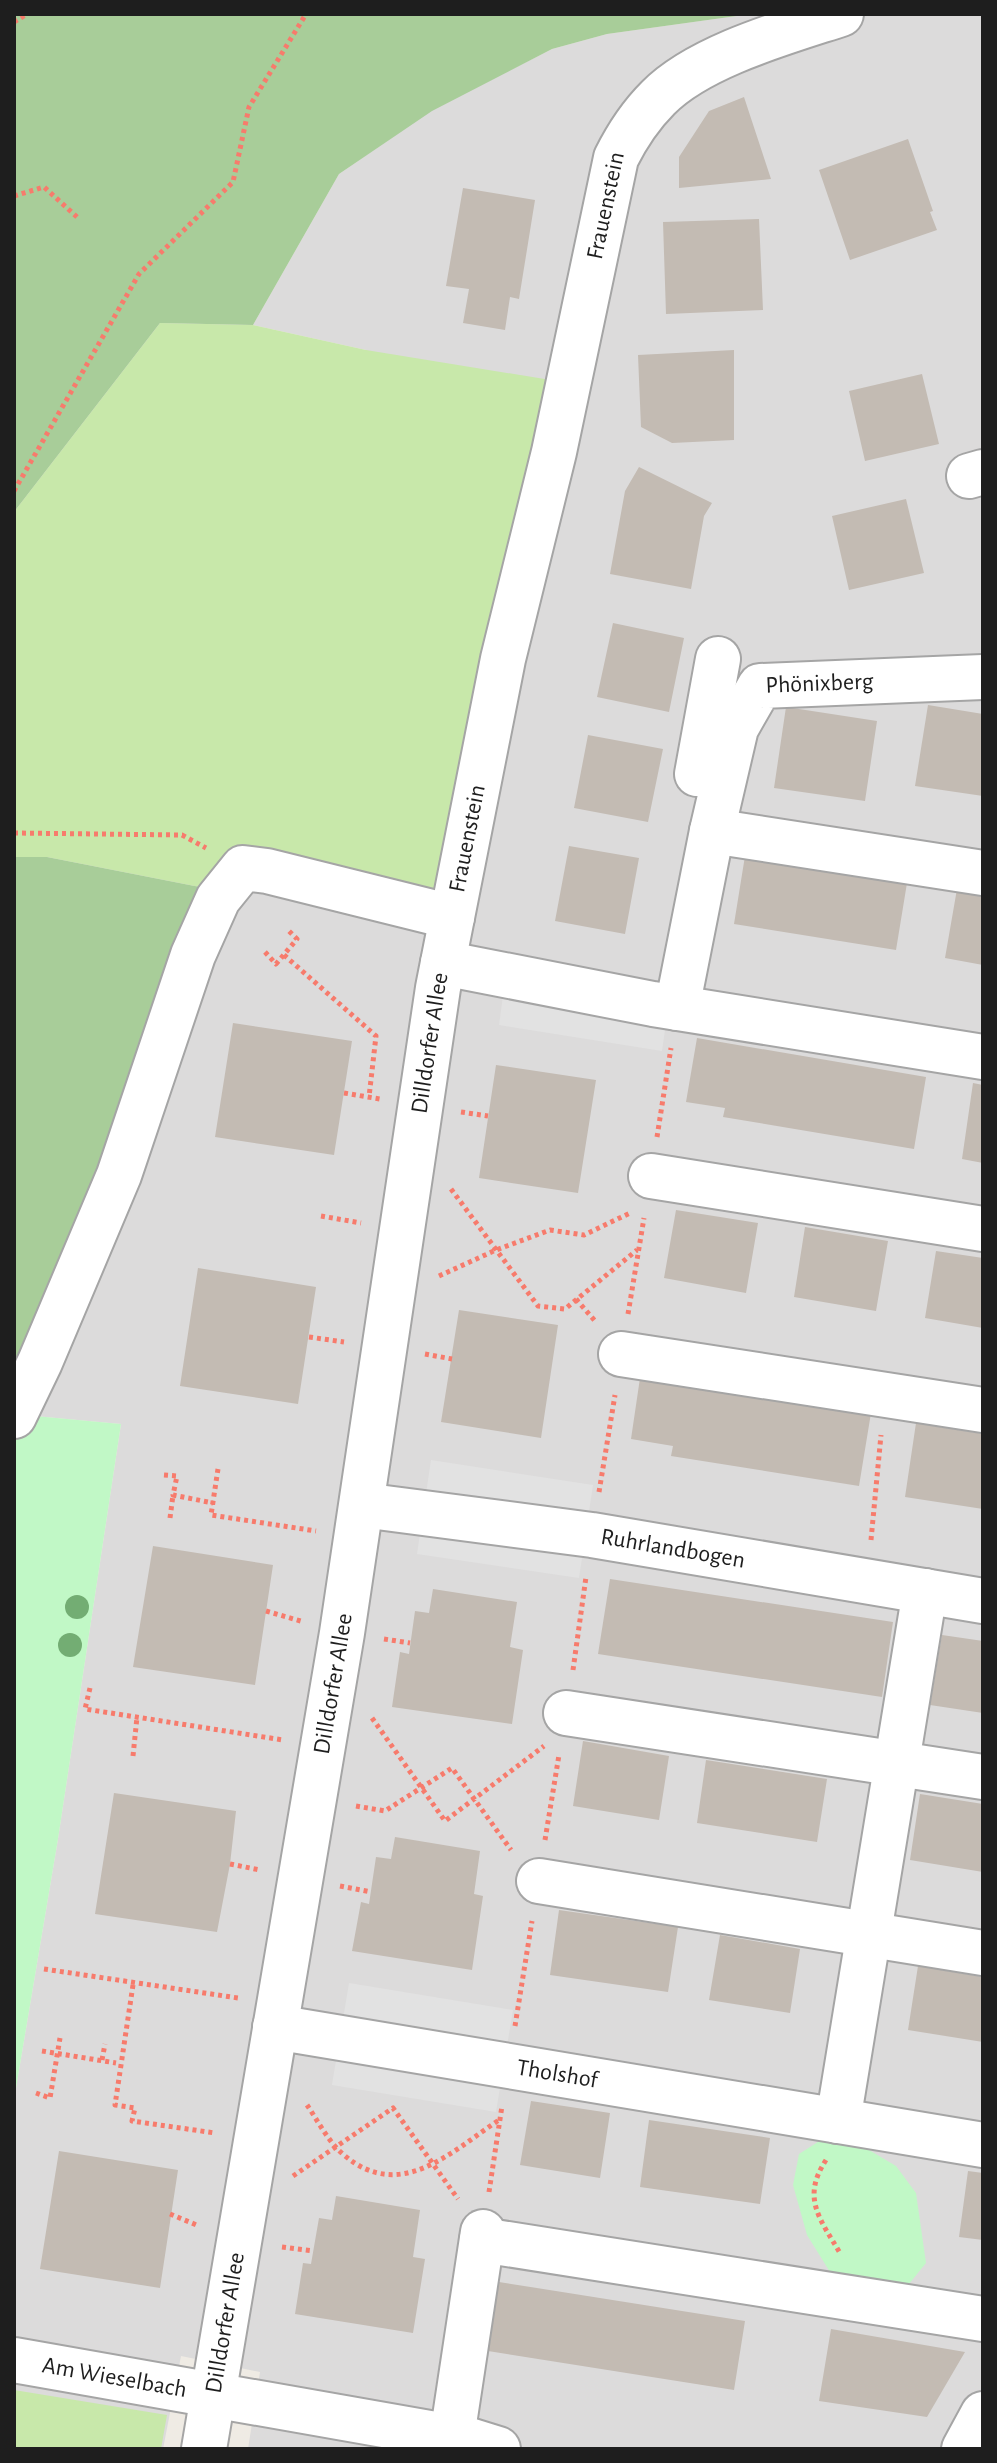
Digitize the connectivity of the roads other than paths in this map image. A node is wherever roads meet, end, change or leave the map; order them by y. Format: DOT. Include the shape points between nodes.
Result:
graph roads {
  1 [pos="841,14"];
  2 [pos="770,27"];
  3 [pos="718,659"];
  4 [pos="983,677"];
  5 [pos="712,831"];
  6 [pos="983,873"];
  7 [pos="452,917"];
  8 [pos="443,963"];
  9 [pos="665,1006"];
  10 [pos="983,1057"];
  11 [pos="648,1191"];
  12 [pos="983,1229"];
  13 [pos="621,1354"];
  14 [pos="983,1410"];
  15 [pos="14,1416"];
  16 [pos="359,1521"];
  17 [pos="925,1591"];
  18 [pos="983,1601"];
  19 [pos="565,1724"];
  20 [pos="897,1764"];
  21 [pos="983,1777"];
  22 [pos="541,1869"];
  23 [pos="869,1934"];
  24 [pos="983,1953"];
  25 [pos="276,2016"];
  26 [pos="855,2124"];
  27 [pos="983,2145"];
  28 [pos="983,2319"];
  29 [pos="14,2360"];
  30 [pos="214,2394"];
  31 [pos="983,2414"];
  32 [pos="452,2437"];
  33 [pos="204,2449"];
  34 [pos="498,2449"];
  35 [pos="964,2449"];
  1 -- 2 [label="street, Frauenstein"];
  2 -- 7 [label="street, Frauenstein" via="660,96 630,131 616,158 554,452 503,659"];
  3 -- 9 [label="street"];
  4 -- 5 [label="street, Phönixberg" via="760,686 736,728"];
  5 -- 6 [label="street"];
  5 -- 9 [label="street, Phönixberg"];
  7 -- 8 [label="street, Dilldorfer Allee"];
  7 -- 15 [label="street, Frauenstein" via="243,868 218,899 193,955 119,1175"];
  8 -- 9 [label="street"];
  8 -- 16 [label="street, Dilldorfer Allee"];
  9 -- 10 [label="street"];
  11 -- 12 [label="street"];
  13 -- 14 [label="street"];
  16 -- 17 [label="street, Ruhrlandbogen" via="592,1535"];
  16 -- 25 [label="street, Dilldorfer Allee"];
  17 -- 18 [label="street, Ruhrlandbogen"];
  17 -- 20 [label="street"];
  19 -- 20 [label="street"];
  20 -- 21 [label="street"];
  20 -- 23 [label="street"];
  22 -- 23 [label="street"];
  23 -- 24 [label="street"];
  23 -- 26 [label="street"];
  25 -- 26 [label="street, Tholshof" via="508,2067"];
  25 -- 30 [label="street, Dilldorfer Allee"];
  26 -- 27 [label="street, Tholshof"];
  28 -- 32 [label="street" via="482,2236"];
  29 -- 30 [label="street, Am Wieselbach"];
  30 -- 32 [label="street"];
  30 -- 33 [label="street, Dilldorfer Allee"];
  31 -- 35 [label="street"];
  32 -- 34 [label="street"];
}
